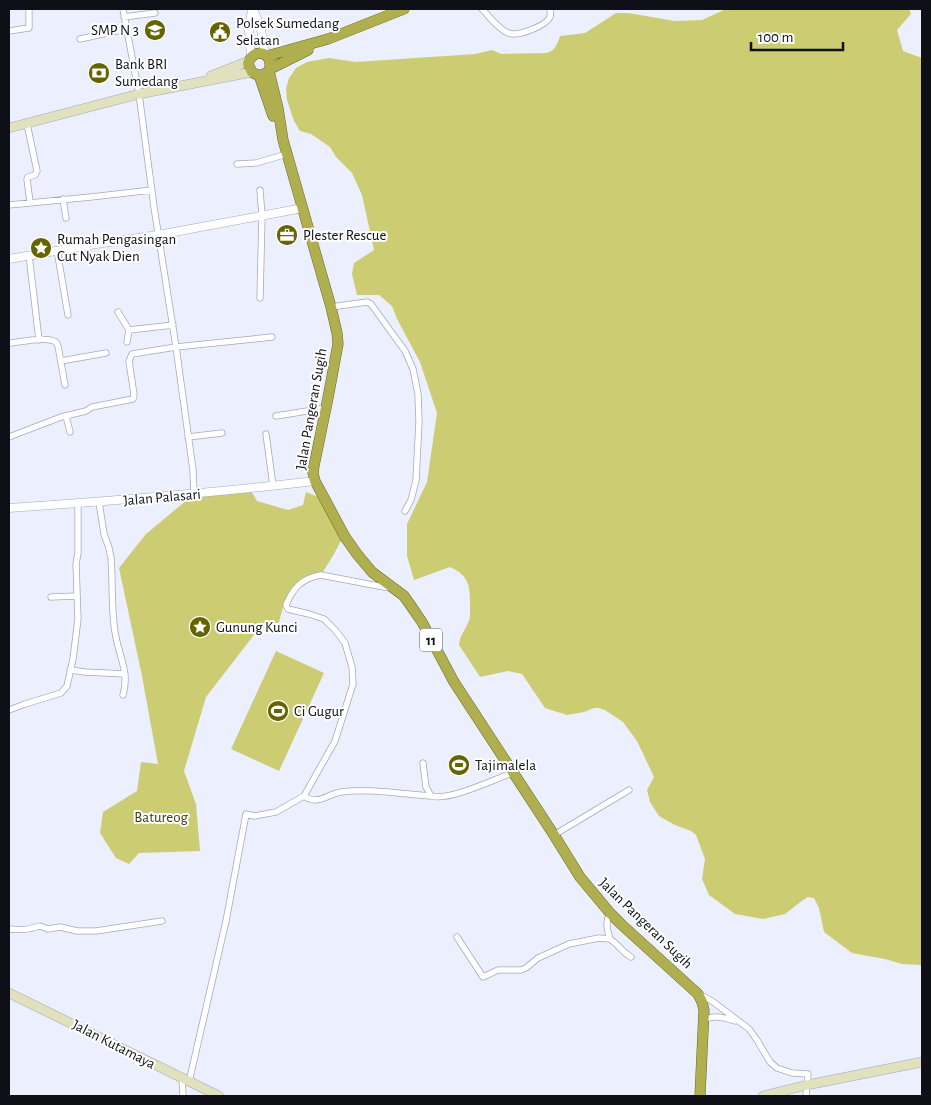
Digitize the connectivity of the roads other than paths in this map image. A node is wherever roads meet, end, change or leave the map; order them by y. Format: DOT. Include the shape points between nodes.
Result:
graph roads {
  1 [pos="29,9"];
  2 [pos="123,9"];
  3 [pos="252,9"];
  4 [pos="404,9"];
  5 [pos="482,9"];
  6 [pos="550,9"];
  7 [pos="156,13"];
  8 [pos="124,17"];
  9 [pos="126,28"];
  10 [pos="9,31"];
  11 [pos="328,39"];
  12 [pos="80,40"];
  13 [pos="266,55"];
  14 [pos="250,59"];
  15 [pos="262,72"];
  16 [pos="190,84"];
  17 [pos="138,94"];
  18 [pos="27,124"];
  19 [pos="9,128"];
  20 [pos="287,154"];
  21 [pos="237,164"];
  22 [pos="152,190"];
  23 [pos="260,190"];
  24 [pos="63,199"];
  25 [pos="30,202"];
  26 [pos="9,205"];
  27 [pos="303,208"];
  28 [pos="262,216"];
  29 [pos="66,218"];
  30 [pos="158,234"];
  31 [pos="57,250"];
  32 [pos="29,255"];
  33 [pos="9,259"];
  34 [pos="260,298"];
  35 [pos="331,307"];
  36 [pos="118,312"];
  37 [pos="68,315"];
  38 [pos="172,325"];
  39 [pos="129,330"];
  40 [pos="272,337"];
  41 [pos="38,340"];
  42 [pos="127,342"];
  43 [pos="9,343"];
  44 [pos="176,347"];
  45 [pos="106,353"];
  46 [pos="61,360"];
  47 [pos="65,384"];
  48 [pos="326,408"];
  49 [pos="66,416"];
  50 [pos="276,416"];
  51 [pos="70,432"];
  52 [pos="222,434"];
  53 [pos="266,434"];
  54 [pos="9,437"];
  55 [pos="188,437"];
  56 [pos="315,481"];
  57 [pos="273,486"];
  58 [pos="194,494"];
  59 [pos="99,502"];
  60 [pos="78,503"];
  61 [pos="9,508"];
  62 [pos="405,511"];
  63 [pos="394,588"];
  64 [pos="77,596"];
  65 [pos="51,597"];
  66 [pos="70,670"];
  67 [pos="125,674"];
  68 [pos="123,695"];
  69 [pos="9,710"];
  70 [pos="423,762"];
  71 [pos="512,773"];
  72 [pos="628,790"];
  73 [pos="304,796"];
  74 [pos="431,796"];
  75 [pos="554,835"];
  76 [pos="610,913"];
  77 [pos="162,921"];
  78 [pos="9,929"];
  79 [pos="457,937"];
  80 [pos="610,939"];
  81 [pos="631,957"];
  82 [pos="9,993"];
  83 [pos="698,994"];
  84 [pos="704,1020"];
  85 [pos="739,1023"];
  86 [pos="922,1062"];
  87 [pos="186,1081"];
  88 [pos="807,1085"];
  89 [pos="183,1096"];
  90 [pos="219,1096"];
  91 [pos="700,1096"];
  92 [pos="763,1096"];
  93 [pos="806,1096"];
  1 -- 10 [label="street" via="29,28"];
  2 -- 8 [label="street"];
  3 -- 13 [label="street" via="261,29"];
  3 -- 14 [label="street"];
  4 -- 11 [label="highway"];
  5 -- 6 [label="street" via="502,30 513,35 546,21"];
  7 -- 8 [label="street"];
  8 -- 9 [label="street"];
  9 -- 12 [label="street"];
  9 -- 17 [label="street"];
  11 -- 13 [label="highway"];
  11 -- 15 [label="highway"];
  13 -- 14 [label="highway" via="258,53"];
  13 -- 15 [label="highway" via="270,63"];
  14 -- 15 [label="highway" via="249,67"];
  14 -- 16 [label="main road"];
  15 -- 16 [label="main road"];
  15 -- 20 [label="highway, Jalan Pangeran Sugih"];
  16 -- 17 [label="main road"];
  17 -- 18 [label="main road"];
  17 -- 22 [label="street"];
  18 -- 19 [label="main road"];
  18 -- 25 [label="street" via="37,171 27,178"];
  20 -- 21 [label="street" via="256,163"];
  20 -- 27 [label="highway, Jalan Pangeran Sugih"];
  22 -- 24 [label="street"];
  22 -- 30 [label="street"];
  23 -- 28 [label="street"];
  24 -- 25 [label="street"];
  24 -- 29 [label="street"];
  25 -- 26 [label="street"];
  27 -- 28 [label="street"];
  27 -- 35 [label="highway, Jalan Pangeran Sugih"];
  28 -- 30 [label="street"];
  28 -- 34 [label="street"];
  30 -- 31 [label="street"];
  30 -- 38 [label="street"];
  31 -- 32 [label="street"];
  31 -- 37 [label="street"];
  32 -- 33 [label="street"];
  32 -- 41 [label="street"];
  35 -- 48 [label="highway, Jalan Pangeran Sugih" via="338,344"];
  35 -- 62 [label="street" via="372,304 405,351 413,369 420,422 416,480"];
  36 -- 39 [label="street"];
  38 -- 39 [label="street"];
  38 -- 44 [label="street"];
  39 -- 42 [label="street"];
  40 -- 44 [label="street"];
  41 -- 43 [label="street"];
  41 -- 46 [label="street" via="56,342"];
  44 -- 49 [label="street" via="132,354 129,362 133,399 94,406"];
  44 -- 55 [label="street"];
  45 -- 46 [label="street"];
  46 -- 47 [label="street"];
  48 -- 50 [label="street"];
  48 -- 56 [label="highway, Jalan Pangeran Sugih" via="314,466"];
  49 -- 51 [label="street"];
  49 -- 54 [label="street"];
  52 -- 55 [label="street"];
  53 -- 57 [label="street"];
  55 -- 58 [label="street"];
  56 -- 57 [label="street, Jalan Palasari"];
  56 -- 63 [label="highway, Jalan Pangeran Sugih / 11" via="357,554 372,572"];
  57 -- 58 [label="street, Jalan Palasari"];
  58 -- 59 [label="street, Jalan Palasari"];
  59 -- 60 [label="street, Jalan Palasari"];
  59 -- 67 [label="street" via="112,558 114,630"];
  60 -- 61 [label="street, Jalan Palasari"];
  60 -- 64 [label="street"];
  63 -- 71 [label="highway, Jalan Pangeran Sugih / 11" via="404,596 422,622 454,682"];
  63 -- 73 [label="street" via="321,575 312,576 296,586 288,599 287,608 324,619 336,631 345,643 352,667 353,684 335,741"];
  64 -- 65 [label="street"];
  64 -- 66 [label="street" via="78,619"];
  66 -- 67 [label="street"];
  66 -- 69 [label="street" via="67,686 61,693"];
  67 -- 68 [label="street"];
  70 -- 74 [label="street" via="426,787"];
  71 -- 74 [label="street" via="451,795"];
  71 -- 75 [label="highway, Jalan Pangeran Sugih / 11"];
  72 -- 75 [label="street"];
  73 -- 74 [label="street" via="317,800 341,792 364,791"];
  73 -- 87 [label="street" via="276,812 254,816 246,814 226,921"];
  75 -- 76 [label="highway, Jalan Pangeran Sugih / 11" via="580,877"];
  76 -- 80 [label="street" via="607,922"];
  76 -- 83 [label="highway, Jalan Pangeran Sugih / 11"];
  77 -- 78 [label="street" via="96,931 40,926 30,930"];
  79 -- 80 [label="street" via="483,977 498,970 521,970 569,944"];
  80 -- 81 [label="street"];
  82 -- 87 [label="main road, Jalan Kutamaya"];
  83 -- 84 [label="highway" via="704,1006"];
  83 -- 85 [label="street"];
  84 -- 85 [label="street" via="713,1016"];
  84 -- 91 [label="highway"];
  85 -- 88 [label="street" via="758,1040 777,1068 808,1074"];
  86 -- 88 [label="main road"];
  87 -- 89 [label="street"];
  87 -- 90 [label="main road, Jalan Kutamaya"];
  88 -- 92 [label="main road"];
  88 -- 93 [label="street"];
}
